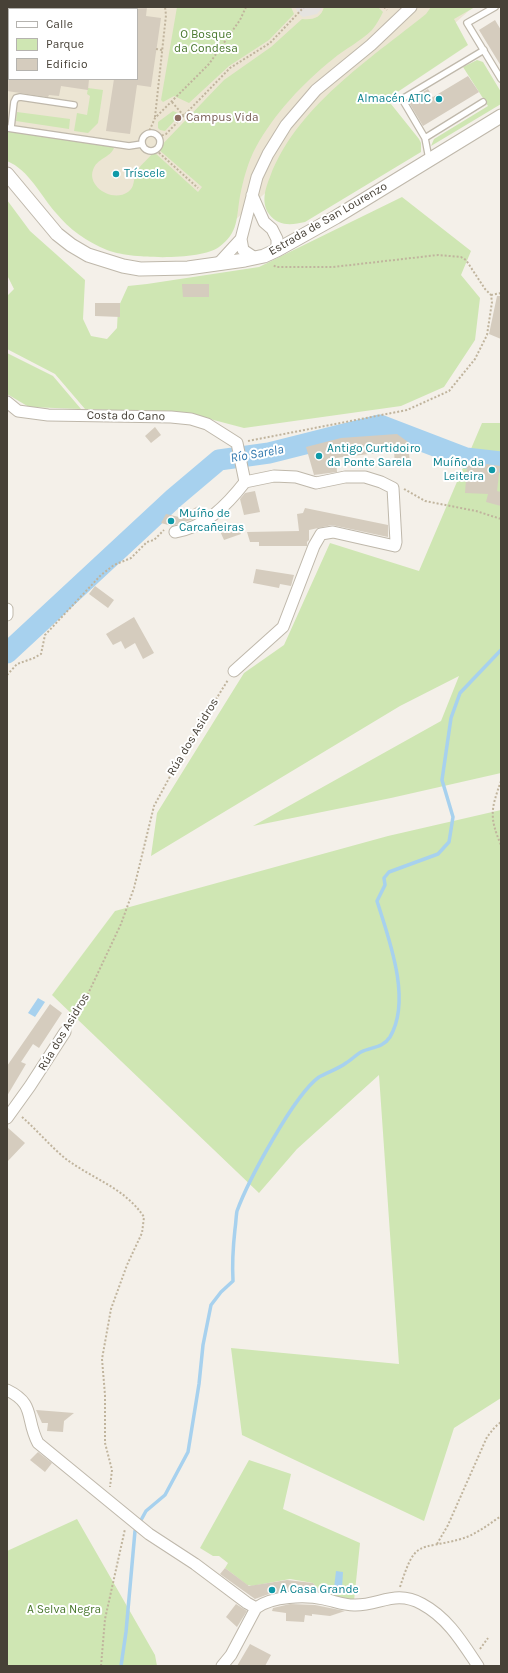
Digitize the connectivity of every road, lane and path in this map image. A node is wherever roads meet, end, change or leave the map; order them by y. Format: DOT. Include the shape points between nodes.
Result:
graph roads {
  1 [pos="165,7"];
  2 [pos="246,7"];
  3 [pos="304,7"];
  4 [pos="384,7"];
  5 [pos="411,7"];
  6 [pos="495,7"];
  7 [pos="392,9"];
  8 [pos="396,21"];
  9 [pos="156,49"];
  10 [pos="162,50"];
  11 [pos="484,50"];
  12 [pos="501,79"];
  13 [pos="172,102"];
  14 [pos="483,102"];
  15 [pos="74,105"];
  16 [pos="184,116"];
  17 [pos="501,116"];
  18 [pos="155,118"];
  19 [pos="9,128"];
  20 [pos="148,134"];
  21 [pos="158,138"];
  22 [pos="425,138"];
  23 [pos="142,144"];
  24 [pos="156,150"];
  25 [pos="429,159"];
  26 [pos="7,174"];
  27 [pos="198,188"];
  28 [pos="252,195"];
  29 [pos="264,222"];
  30 [pos="242,234"];
  31 [pos="277,250"];
  32 [pos="259,257"];
  33 [pos="219,263"];
  34 [pos="501,293"];
  35 [pos="491,295"];
  36 [pos="7,402"];
  37 [pos="238,445"];
  38 [pos="244,479"];
  39 [pos="400,486"];
  40 [pos="501,519"];
  41 [pos="175,532"];
  42 [pos="7,609"];
  43 [pos="7,615"];
  44 [pos="234,671"];
  45 [pos="7,675"];
  46 [pos="501,781"];
  47 [pos="501,845"];
  48 [pos="65,1032"];
  49 [pos="14,1109"];
  50 [pos="7,1118"];
  51 [pos="7,1390"];
  52 [pos="501,1422"];
  53 [pos="105,1497"];
  54 [pos="501,1516"];
  55 [pos="132,1520"];
  56 [pos="437,1544"];
  57 [pos="396,1598"];
  58 [pos="256,1608"];
  59 [pos="101,1666"];
  60 [pos="222,1666"];
  61 [pos="478,1666"];
  1 -- 10 [label="path"];
  2 -- 13 [label="path" via="240,20 209,64"];
  3 -- 16 [label="path" via="270,43 230,68"];
  4 -- 7 [label="path"];
  5 -- 8 [label="street"];
  6 -- 11 [label="lane" via="467,23"];
  7 -- 8 [label="street"];
  8 -- 28 [label="street" via="316,90 286,125 268,154"];
  9 -- 10 [label="path"];
  10 -- 18 [label="path"];
  11 -- 12 [label="lane"];
  11 -- 22 [label="lane" via="402,99"];
  13 -- 16 [label="path"];
  13 -- 18 [label="path"];
  14 -- 22 [label="lane"];
  15 -- 19 [label="lane" via="16,98"];
  16 -- 21 [label="path" via="166,134"];
  17 -- 25 [label="street, Estrada de San Lourenzo"];
  18 -- 20 [label="path"];
  19 -- 23 [label="lane" via="129,146"];
  20 -- 21 [label="lane" via="154,134"];
  20 -- 23 [label="lane" via="142,139"];
  21 -- 24 [label="lane" via="160,143"];
  22 -- 25 [label="lane"];
  23 -- 24 [label="lane" via="146,150"];
  24 -- 27 [label="path"];
  25 -- 31 [label="street, Estrada de San Lourenzo"];
  26 -- 33 [label="street, Estrada de San Lourenzo" via="57,234 88,255 140,269 188,268"];
  28 -- 29 [label="street"];
  28 -- 30 [label="street"];
  29 -- 30 [label="street" via="250,225"];
  29 -- 31 [label="street" via="272,229 277,239"];
  30 -- 32 [label="street" via="243,250"];
  30 -- 33 [label="street"];
  31 -- 32 [label="street, Estrada de San Lourenzo"];
  32 -- 33 [label="street, Estrada de San Lourenzo"];
  32 -- 35 [label="path" via="276,267 326,267 455,255 466,260"];
  34 -- 35 [label="path"];
  35 -- 37 [label="path" via="487,335 475,359 449,391 407,410"];
  36 -- 37 [label="street, Costa do Cano" via="18,411 48,415 171,416 191,419 207,424"];
  37 -- 38 [label="street"];
  38 -- 41 [label="street" via="224,507 213,516"];
  38 -- 44 [label="street" via="281,476 316,483 345,476 366,477 393,488 396,542 394,546 333,532 321,534 283,627"];
  39 -- 40 [label="path" via="425,501 476,511"];
  41 -- 45 [label="path" via="164,530 131,558 114,565 101,575 45,635 41,654 17,664"];
  42 -- 43 [label="street"];
  44 -- 48 [label="path, Rúa dos Asidros" via="186,747 154,806 134,888 121,924 87,996"];
  46 -- 47 [label="path" via="492,814 493,827"];
  48 -- 49 [label="street, Rúa dos Asidros"];
  49 -- 50 [label="street, Rúa dos Asidros"];
  49 -- 53 [label="path" via="66,1159 119,1191 136,1205 144,1217 142,1233 111,1308 102,1359 105,1443 112,1470 111,1484"];
  51 -- 53 [label="street" via="24,1401 38,1443"];
  52 -- 56 [label="path" via="487,1437"];
  53 -- 55 [label="street"];
  54 -- 56 [label="path" via="475,1534"];
  55 -- 58 [label="street"];
  55 -- 59 [label="path" via="105,1618"];
  56 -- 57 [label="path" via="421,1547 415,1552 408,1562"];
  57 -- 58 [label="street" via="354,1606 323,1598 301,1597 272,1600"];
  57 -- 61 [label="street" via="410,1599 436,1612 454,1629"];
  58 -- 60 [label="street"];
}
